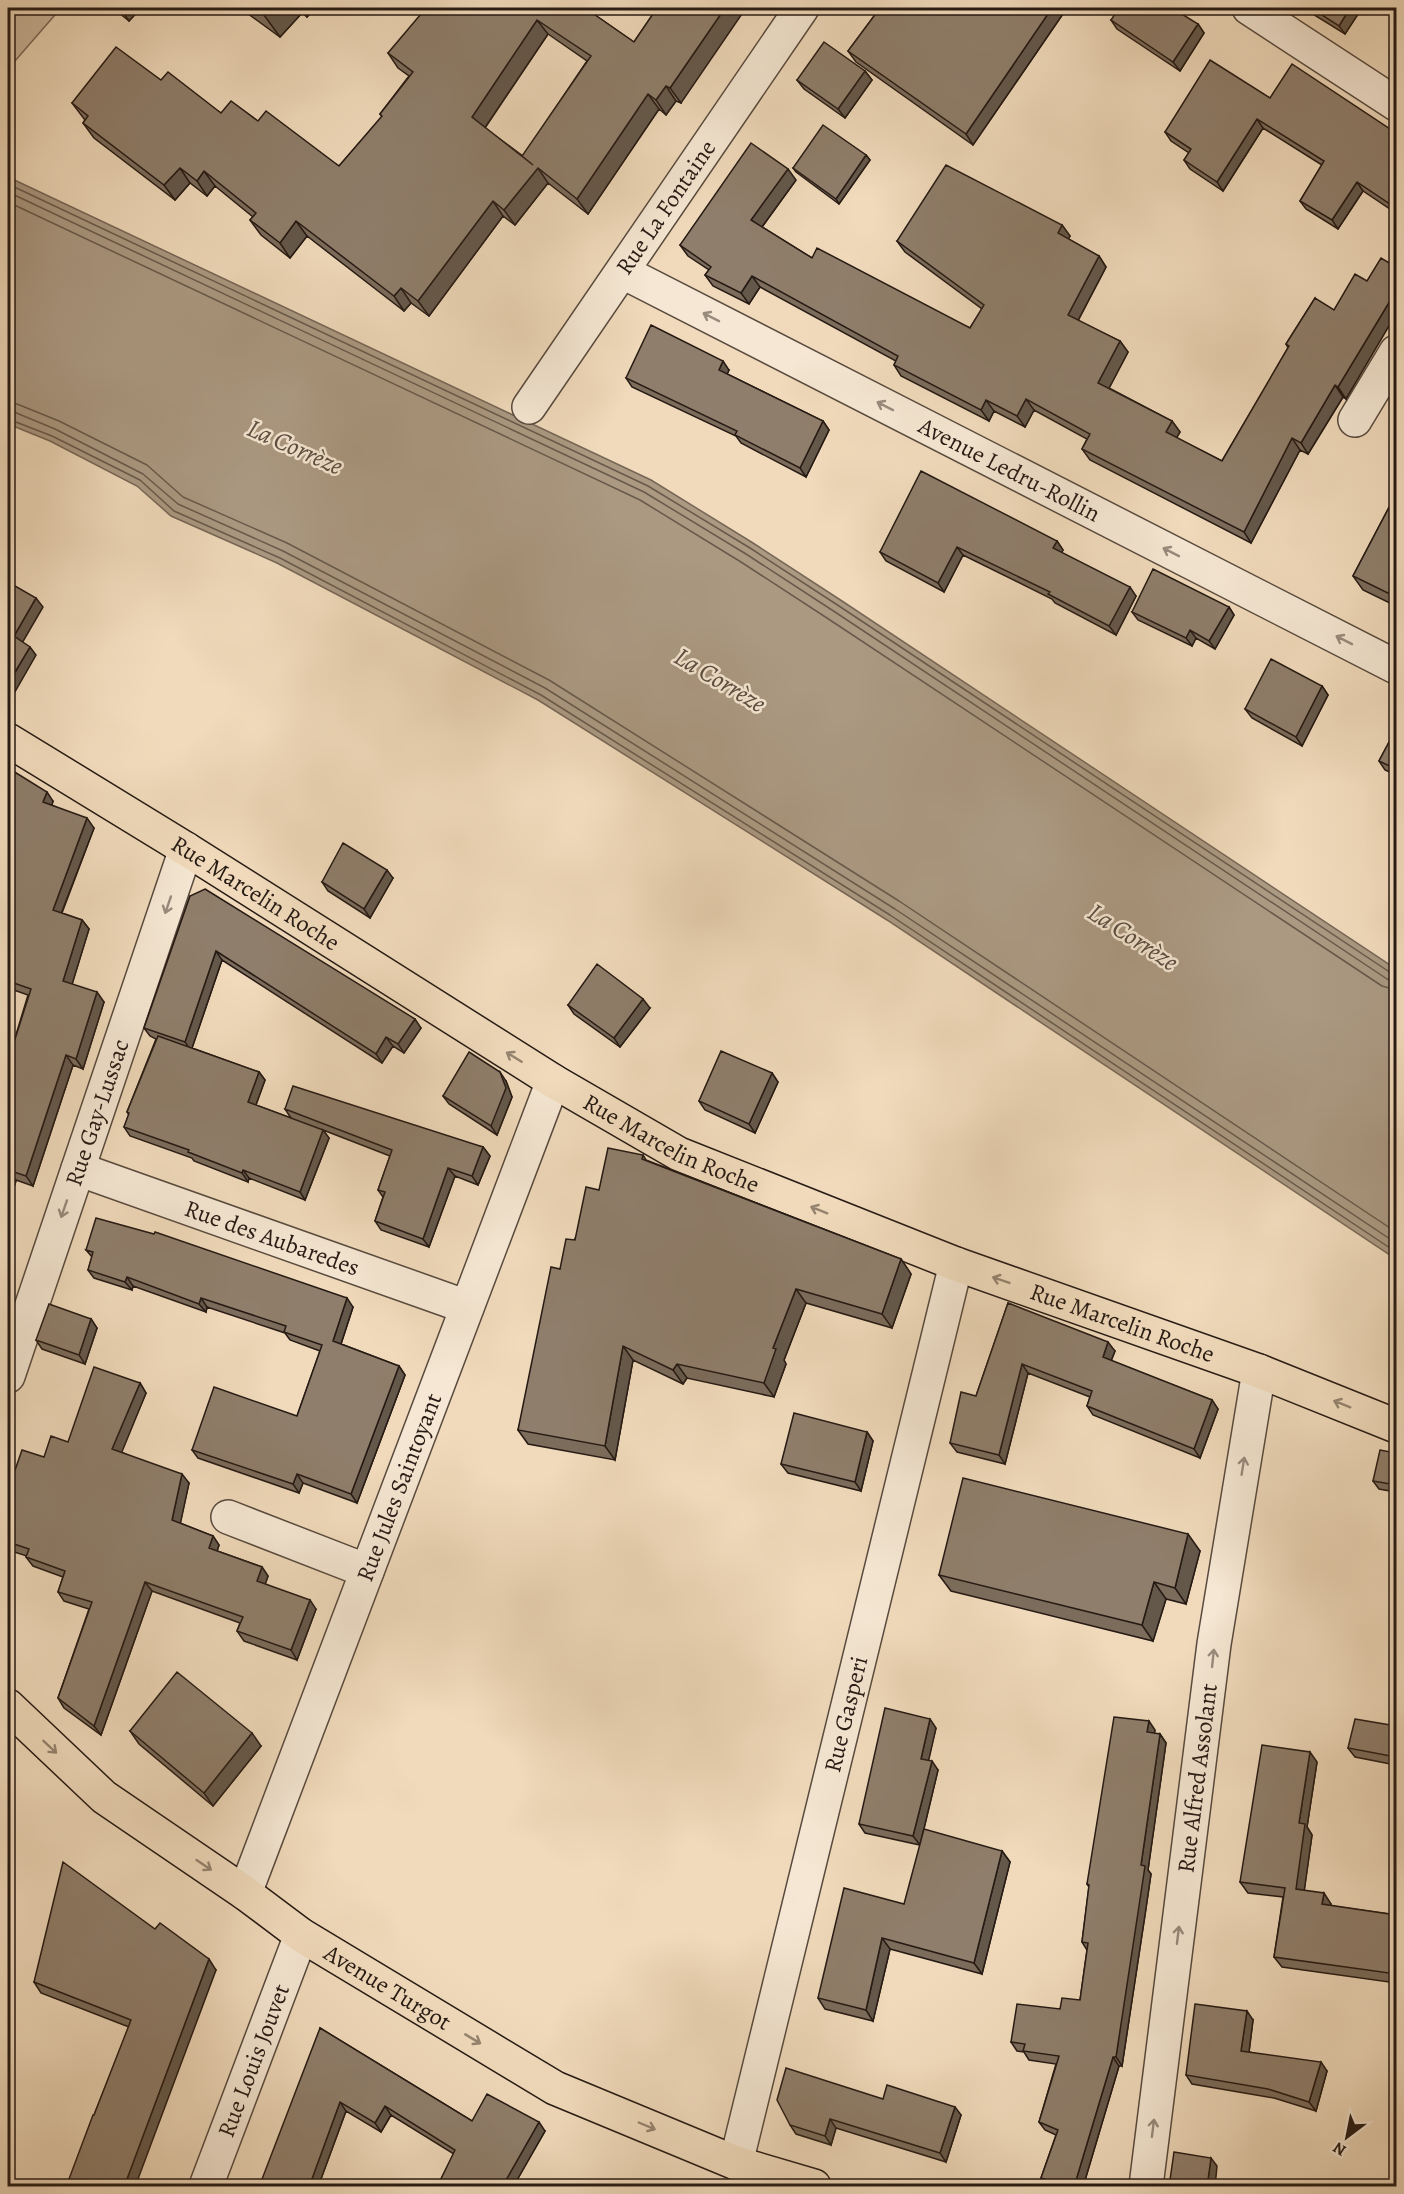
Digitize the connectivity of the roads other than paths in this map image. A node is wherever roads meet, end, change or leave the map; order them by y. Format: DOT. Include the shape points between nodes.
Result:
graph roads {
  1 [pos="802,8"];
  2 [pos="1249,8"];
  3 [pos="1396,104"];
  4 [pos="623,272"];
  5 [pos="1396,352"];
  6 [pos="530,407"];
  7 [pos="1355,420"];
  8 [pos="1396,667"];
  9 [pos="8,740"];
  10 [pos="186,849"];
  11 [pos="552,1081"];
  12 [pos="78,1168"];
  13 [pos="956,1264"];
  14 [pos="467,1307"];
  15 [pos="1259,1371"];
  16 [pos="8,1376"];
  17 [pos="1396,1426"];
  18 [pos="228,1517"];
  19 [pos="367,1571"];
  20 [pos="8,1706"];
  21 [pos="245,1893"];
  22 [pos="301,1935"];
  23 [pos="736,2163"];
  24 [pos="206,2187"];
  25 [pos="814,2187"];
  26 [pos="1146,2187"];
  1 -- 4 [label="street, Rue La Fontaine"];
  2 -- 3 [label="street"];
  4 -- 6 [label="street, Rue La Fontaine"];
  8 -- 4 [label="street, Avenue Ledru-Rollin, one-way"];
  5 -- 7 [label="street"];
  9 -- 10 [label="main road, Rue Marcelin Roche"];
  11 -- 10 [label="main road, Rue Marcelin Roche, one-way"];
  10 -- 12 [label="street, Rue Gay-Lussac, one-way"];
  13 -- 11 [label="main road, Rue Marcelin Roche, one-way" via="679,1154"];
  11 -- 14 [label="street, Rue Jules Saintoyant"];
  12 -- 14 [label="street, Rue des Aubaredes"];
  12 -- 16 [label="street, Rue Gay-Lussac, one-way"];
  15 -- 13 [label="main road, Rue Marcelin Roche, one-way"];
  13 -- 23 [label="street, Rue Gasperi"];
  14 -- 19 [label="street, Rue Jules Saintoyant"];
  17 -- 15 [label="main road, Rue Marcelin Roche, one-way"];
  26 -- 15 [label="street, Rue Alfred Assolant, one-way" via="1215,1644"];
  18 -- 19 [label="street"];
  19 -- 21 [label="street, Rue Jules Saintoyant"];
  20 -- 21 [label="main road, Avenue Turgot, one-way" via="104,1797"];
  21 -- 22 [label="main road, Avenue Turgot"];
  22 -- 23 [label="main road, Avenue Turgot, one-way" via="555,2088"];
  22 -- 24 [label="street, Rue Louis Jouvet"];
  23 -- 25 [label="main road, Avenue Turgot"];
}
